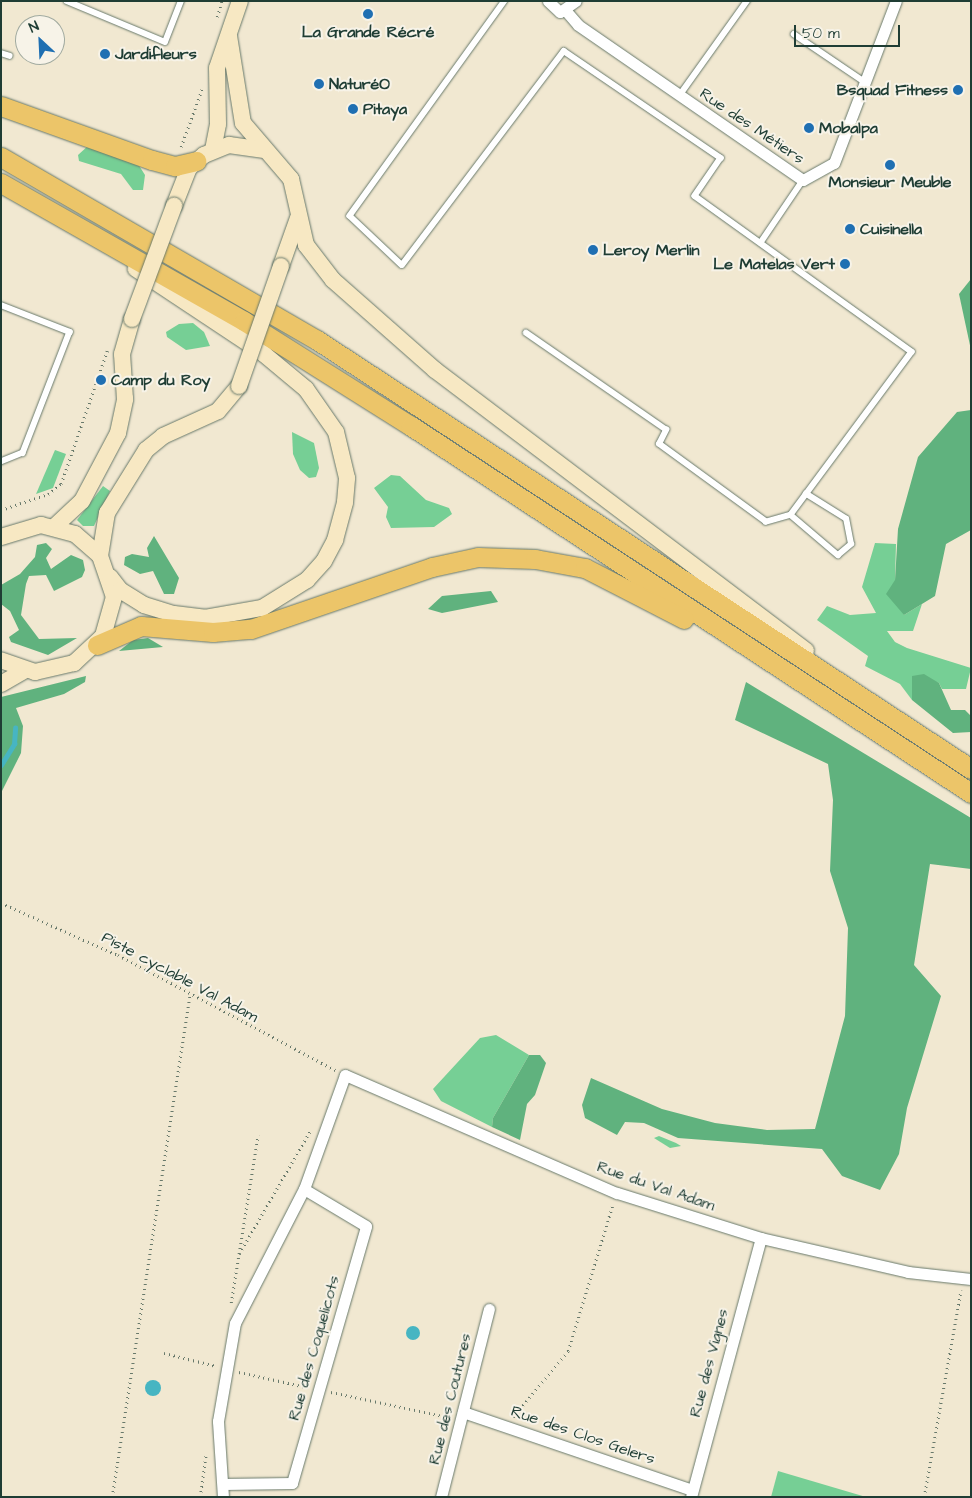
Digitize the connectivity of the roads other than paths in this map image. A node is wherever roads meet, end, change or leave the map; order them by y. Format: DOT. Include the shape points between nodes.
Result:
graph roads {
  1 [pos="67,1"];
  2 [pos="182,1"];
  3 [pos="240,1"];
  4 [pos="505,1"];
  5 [pos="576,1"];
  6 [pos="747,1"];
  7 [pos="896,1"];
  8 [pos="548,2"];
  9 [pos="566,11"];
  10 [pos="794,34"];
  11 [pos="229,36"];
  12 [pos="1,53"];
  13 [pos="10,56"];
  14 [pos="865,82"];
  15 [pos="679,96"];
  16 [pos="1,106"];
  17 [pos="213,150"];
  18 [pos="264,150"];
  19 [pos="1,157"];
  20 [pos="196,161"];
  21 [pos="804,180"];
  22 [pos="1,183"];
  23 [pos="26,196"];
  24 [pos="298,217"];
  25 [pos="761,242"];
  26 [pos="1,305"];
  27 [pos="526,333"];
  28 [pos="1,462"];
  29 [pos="806,494"];
  30 [pos="791,515"];
  31 [pos="54,526"];
  32 [pos="1,536"];
  33 [pos="100,556"];
  34 [pos="110,577"];
  35 [pos="97,644"];
  36 [pos="1,660"];
  37 [pos="25,670"];
  38 [pos="1,684"];
  39 [pos="888,712"];
  40 [pos="847,713"];
  41 [pos="971,768"];
  42 [pos="971,793"];
  43 [pos="304,1189"];
  44 [pos="761,1238"];
  45 [pos="967,1279"];
  46 [pos="490,1309"];
  47 [pos="463,1412"];
  48 [pos="223,1484"];
  49 [pos="691,1493"];
  50 [pos="223,1497"];
  51 [pos="441,1497"];
  1 -- 2 [label="lane" via="165,42"];
  3 -- 11 [label="main road"];
  4 -- 25 [label="lane" via="350,216 402,265 564,51 721,158 695,196"];
  5 -- 9 [label="street"];
  6 -- 15 [label="lane"];
  7 -- 14 [label="street, Rue des Métiers"];
  8 -- 9 [label="street" via="555,10"];
  9 -- 15 [label="street, Rue des Métiers" via="578,25"];
  10 -- 14 [label="lane"];
  11 -- 17 [label="main road" via="217,68 218,124"];
  11 -- 18 [label="main road" via="238,111"];
  12 -- 13 [label="lane"];
  14 -- 21 [label="street, Rue des Métiers" via="834,163"];
  15 -- 21 [label="street, Rue des Métiers"];
  16 -- 20 [label="main road" via="175,166"];
  17 -- 18 [label="main road" via="237,145"];
  17 -- 20 [label="main road"];
  18 -- 24 [label="main road" via="291,179"];
  19 -- 39 [label="main road" via="333,350"];
  20 -- 31 [label="main road, bridge" via="174,206 132,319 122,354 125,399 118,433 82,501"];
  21 -- 25 [label="lane"];
  22 -- 23 [label="main road"];
  23 -- 34 [label="main road" via="264,354 321,406 343,454 345,502 335,540 324,561 286,595 235,616 205,618 144,605 120,590"];
  23 -- 40 [label="main road" via="244,321 395,416"];
  24 -- 33 [label="main road, bridge" via="239,386 218,411 163,436 146,450 107,513"];
  24 -- 39 [label="main road" via="306,245 316,261 435,370"];
  25 -- 29 [label="lane" via="912,352"];
  26 -- 28 [label="lane" via="70,332 23,454"];
  27 -- 30 [label="lane" via="666,430 659,444 766,522"];
  29 -- 30 [label="lane"];
  29 -- 30 [label="lane" via="846,519 851,544 838,555"];
  31 -- 32 [label="main road" via="27,526"];
  31 -- 33 [label="main road" via="80,537"];
  33 -- 34 [label="main road"];
  34 -- 35 [label="main road" via="113,608"];
  35 -- 37 [label="main road" via="65,667"];
  35 -- 40 [label="main road" via="141,626 213,632 251,629 432,567 478,557 535,559 584,568 635,591"];
  36 -- 37 [label="main road"];
  37 -- 38 [label="main road"];
  39 -- 41 [label="main road"];
  40 -- 42 [label="main road"];
  43 -- 44 [label="street, Rue du Val Adam" via="345,1075 617,1193"];
  43 -- 48 [label="street" via="235,1323 218,1421"];
  43 -- 48 [label="street, Rue des Coquelicots" via="366,1226 292,1483"];
  44 -- 45 [label="street, Rue du Val Adam" via="908,1272"];
  44 -- 49 [label="street, Rue des Vignes"];
  46 -- 47 [label="street, Rue des Coutures"];
  47 -- 49 [label="street, Rue des Clos Gelers"];
  47 -- 51 [label="street, Rue des Coutures"];
  48 -- 50 [label="street"];
}
